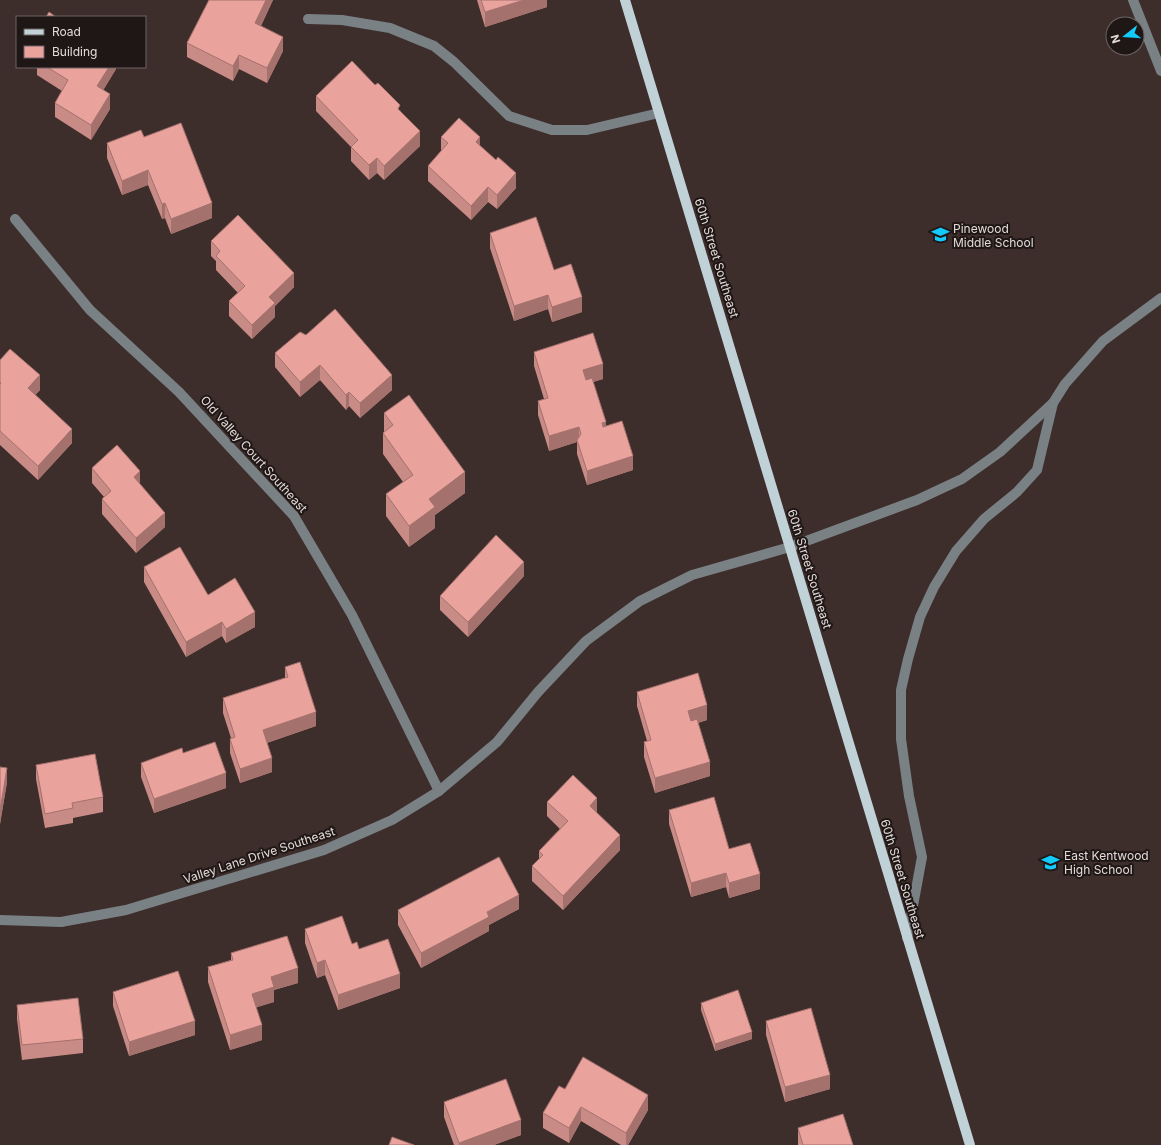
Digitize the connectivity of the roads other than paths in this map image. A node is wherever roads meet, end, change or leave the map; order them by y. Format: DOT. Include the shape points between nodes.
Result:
graph roads {
  1 [pos="625,0"];
  2 [pos="1133,0"];
  3 [pos="308,19"];
  4 [pos="1161,71"];
  5 [pos="659,113"];
  6 [pos="15,219"];
  7 [pos="1161,298"];
  8 [pos="1053,403"];
  9 [pos="790,547"];
  10 [pos="440,790"];
  11 [pos="0,920"];
  12 [pos="907,938"];
  13 [pos="970,1145"];
  1 -- 5 [label="main road, 60th Street Southeast"];
  2 -- 4 [label="street"];
  3 -- 5 [label="street" via="342,20 390,28 434,46 509,116 552,130 587,130"];
  5 -- 9 [label="main road, 60th Street Southeast"];
  6 -- 10 [label="street, Old Valley Court Southeast" via="90,310 179,392 294,516 352,616"];
  7 -- 8 [label="street, Valley Lane Drive Southeast" via="1103,341 1065,384"];
  8 -- 9 [label="street, Valley Lane Drive Southeast" via="1000,452 962,479 917,500"];
  8 -- 12 [label="street" via="1037,470 1017,492 984,519 956,551 934,587 920,617 908,658 901,690 901,739 909,796 922,857"];
  9 -- 10 [label="street, Valley Lane Drive Southeast" via="692,575 640,601 586,640 497,742"];
  9 -- 12 [label="main road, 60th Street Southeast"];
  10 -- 11 [label="street, Valley Lane Drive Southeast" via="392,820 324,850 133,908 61,922"];
  12 -- 13 [label="main road, 60th Street Southeast"];
}
